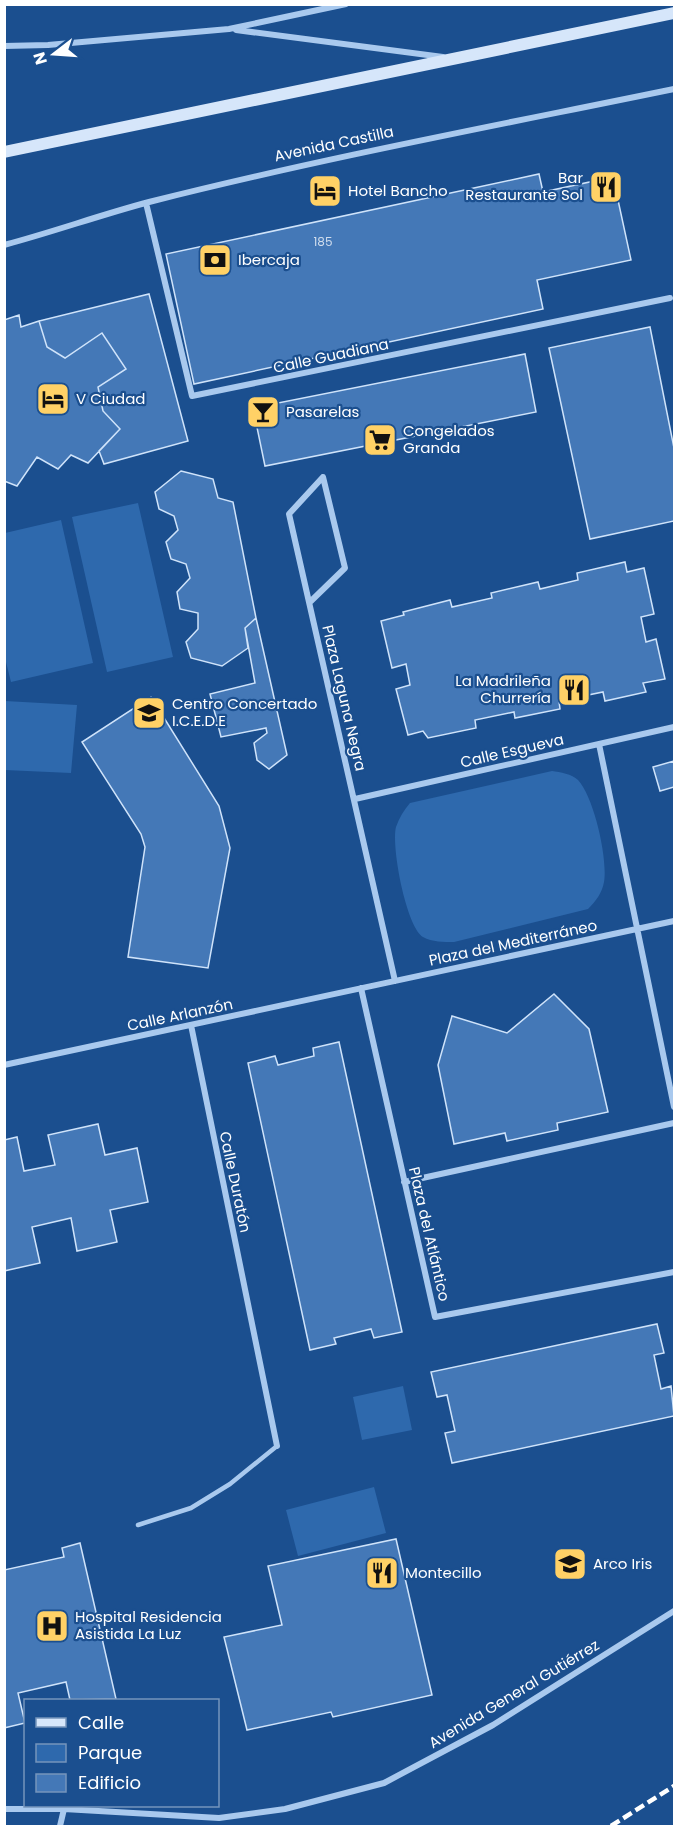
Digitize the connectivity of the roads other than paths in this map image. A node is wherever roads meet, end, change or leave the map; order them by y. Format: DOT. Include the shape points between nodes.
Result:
graph roads {
  1 [pos="346,4"];
  2 [pos="675,13"];
  3 [pos="229,29"];
  4 [pos="4,46"];
  5 [pos="452,59"];
  6 [pos="675,89"];
  7 [pos="4,152"];
  8 [pos="146,203"];
  9 [pos="4,244"];
  10 [pos="670,298"];
  11 [pos="310,602"];
  12 [pos="675,727"];
  13 [pos="599,744"];
  14 [pos="354,799"];
  15 [pos="675,921"];
  16 [pos="636,928"];
  17 [pos="395,981"];
  18 [pos="361,988"];
  19 [pos="191,1025"];
  20 [pos="4,1065"];
  21 [pos="675,1107"];
  22 [pos="675,1123"];
  23 [pos="404,1182"];
  24 [pos="675,1272"];
  25 [pos="277,1446"];
  26 [pos="138,1525"];
  27 [pos="675,1611"];
  28 [pos="4,1809"];
  29 [pos="64,1809"];
  30 [pos="60,1827"];
  1 -- 3 [label="street"];
  2 -- 5 [label="street"];
  3 -- 4 [label="street"];
  3 -- 5 [label="street"];
  5 -- 7 [label="street"];
  6 -- 8 [label="street, Avenida Castilla" via="340,157"];
  8 -- 9 [label="street, Avenida Castilla"];
  8 -- 10 [label="street, Calle Guadiana" via="192,396"];
  11 -- 11 [label="street, Plaza Laguna Negra" via="345,568 323,477 290,514"];
  11 -- 14 [label="street, Plaza Laguna Negra"];
  12 -- 13 [label="street, Calle Esgueva"];
  13 -- 14 [label="street, Calle Esgueva"];
  13 -- 16 [label="street"];
  14 -- 17 [label="street"];
  15 -- 16 [label="street, Plaza del Mediterráneo"];
  16 -- 17 [label="street, Plaza del Mediterráneo"];
  16 -- 21 [label="street"];
  17 -- 18 [label="street, Plaza del Mediterráneo"];
  18 -- 19 [label="street, Calle Arlanzón"];
  18 -- 23 [label="street, Plaza del Atlántico"];
  19 -- 20 [label="street, Calle Arlanzón"];
  19 -- 25 [label="street, Calle Duratón"];
  22 -- 23 [label="street"];
  23 -- 24 [label="street, Plaza del Atlántico" via="435,1317"];
  25 -- 26 [label="lane" via="230,1484 191,1508"];
  27 -- 29 [label="street, Avenida General Gutiérrez" via="493,1725 384,1783 285,1809 219,1818"];
  28 -- 29 [label="street, Avenida General Gutiérrez"];
  29 -- 30 [label="street"];
}
